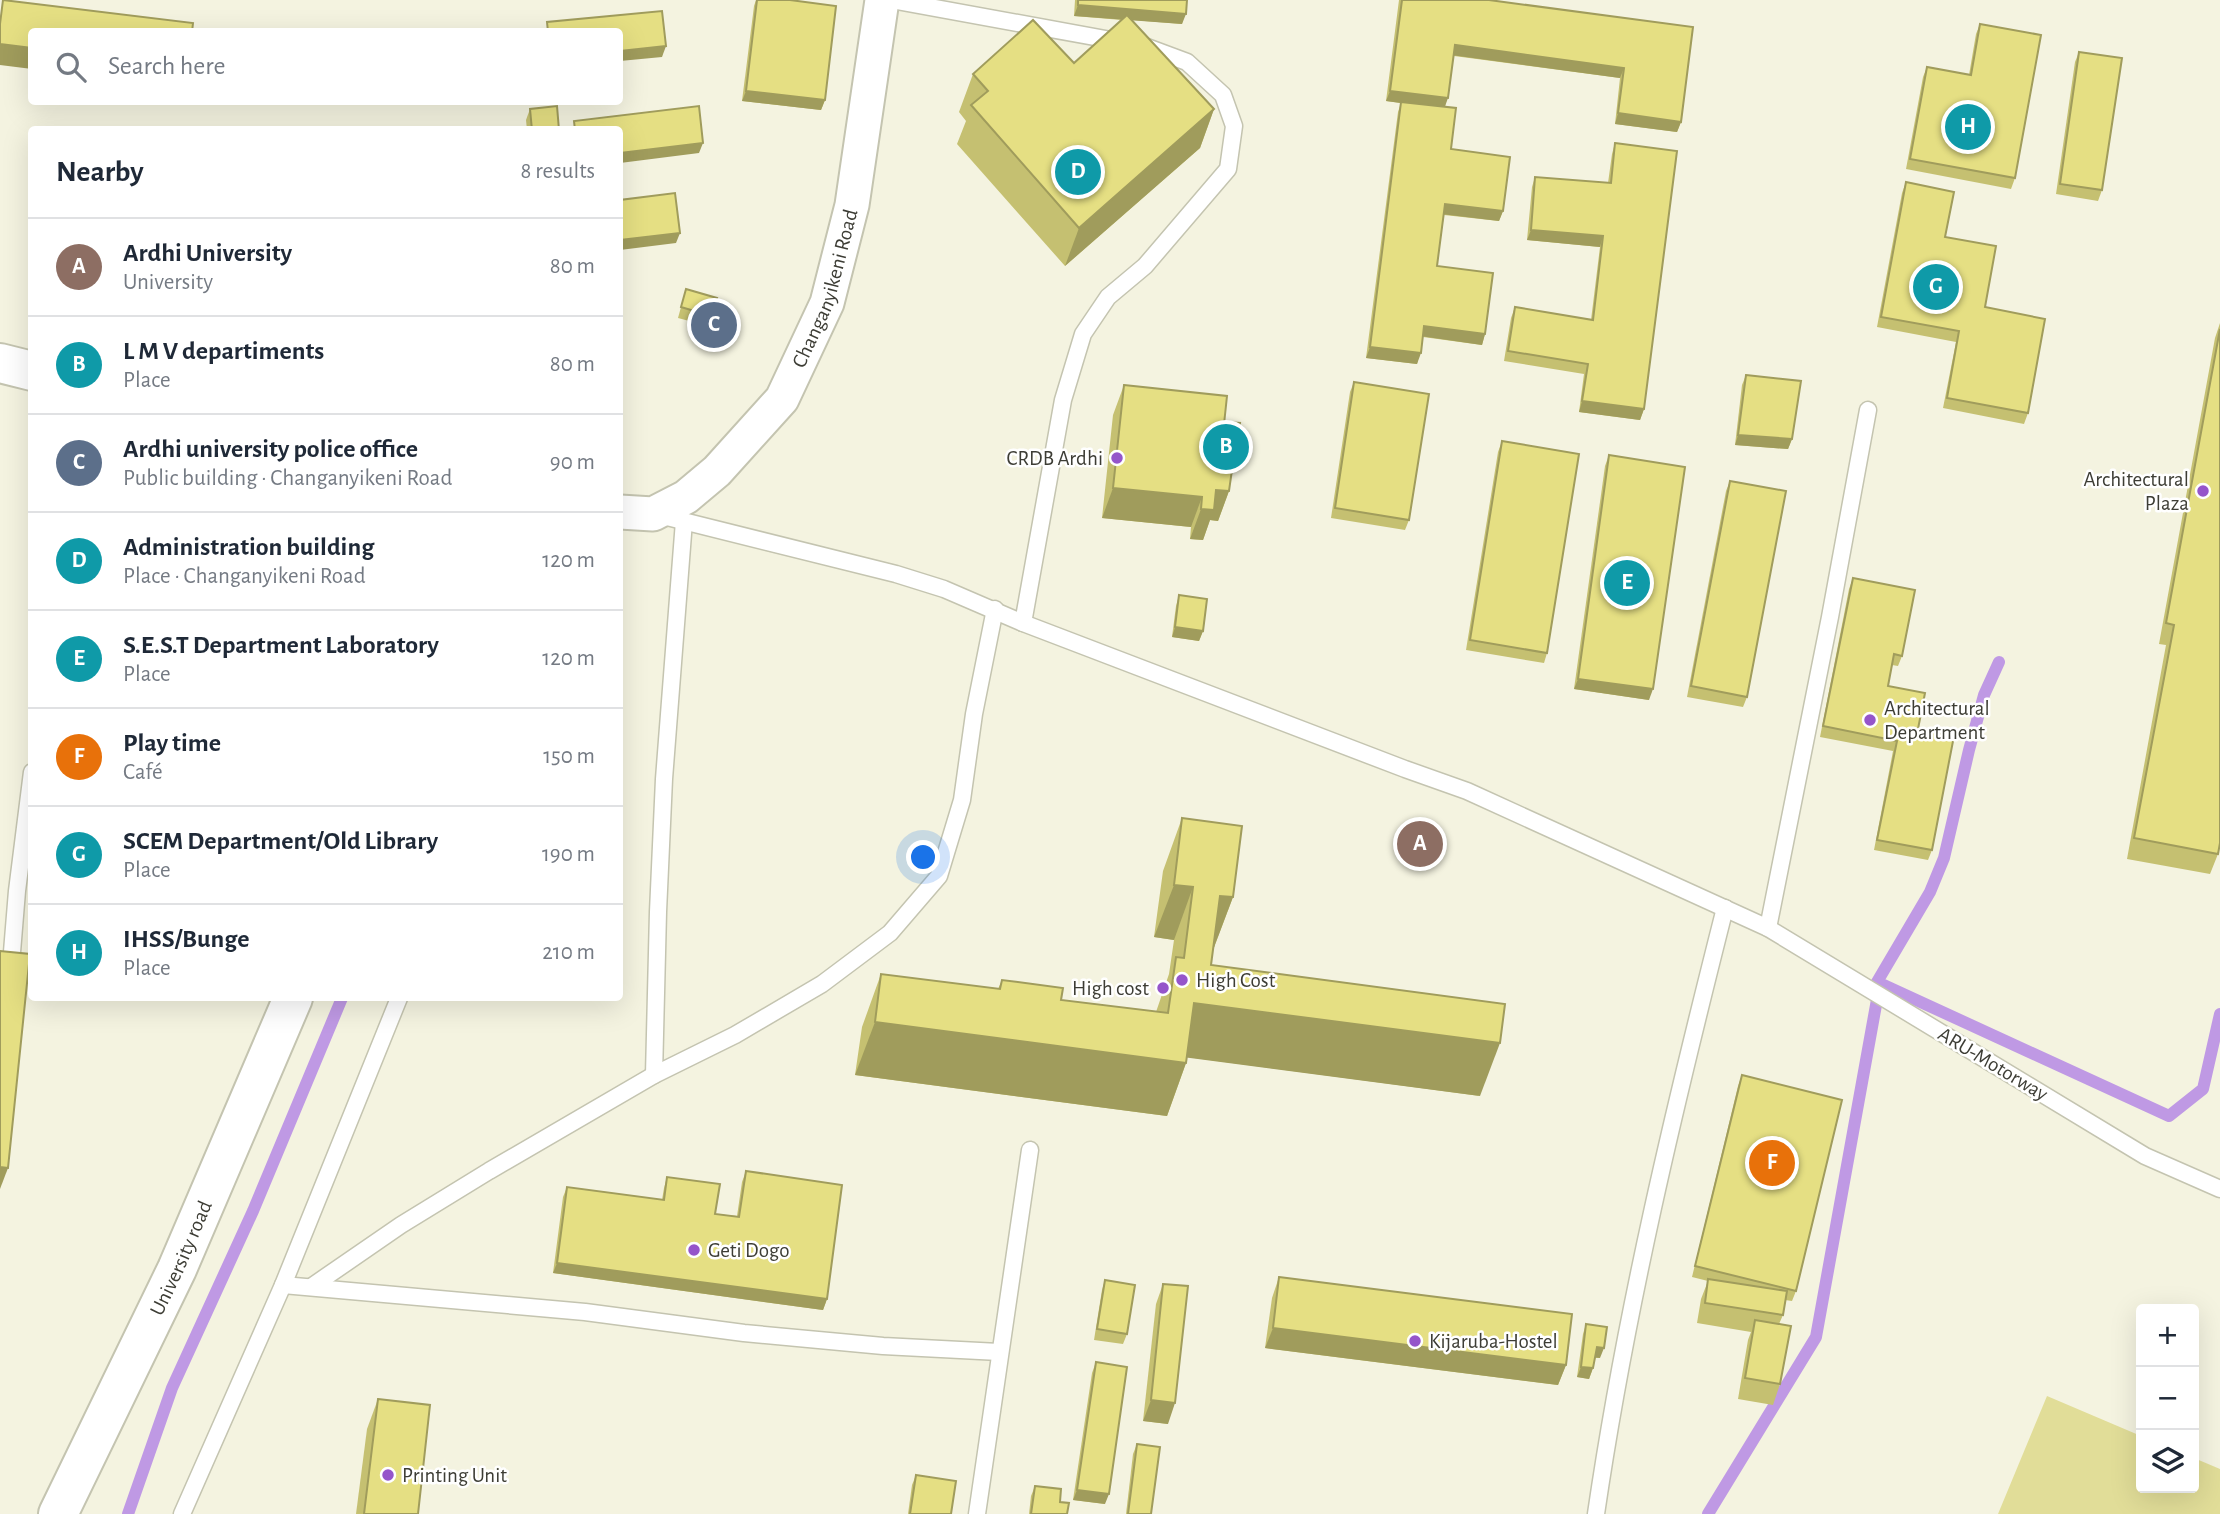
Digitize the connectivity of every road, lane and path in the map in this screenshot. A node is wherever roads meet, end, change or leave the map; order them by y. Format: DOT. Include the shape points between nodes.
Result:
graph roads {
  1 [pos="882,0"];
  2 [pos="891,0"];
  3 [pos="0,363"];
  4 [pos="28,370"];
  5 [pos="1868,410"];
  6 [pos="623,512"];
  7 [pos="669,517"];
  8 [pos="995,609"];
  9 [pos="1023,623"];
  10 [pos="28,804"];
  11 [pos="1725,908"];
  12 [pos="1768,928"];
  13 [pos="12,952"];
  14 [pos="292,1001"];
  15 [pos="398,1001"];
  16 [pos="654,1075"];
  17 [pos="1030,1150"];
  18 [pos="2217,1182"];
  19 [pos="283,1285"];
  20 [pos="311,1287"];
  21 [pos="999,1352"];
  22 [pos="58,1514"];
  23 [pos="182,1514"];
  24 [pos="977,1514"];
  25 [pos="1595,1514"];
  1 -- 7 [label="street, Changanyikeni Road" via="852,205 827,303 782,399"];
  2 -- 9 [label="lane" via="1144,46 1186,62 1223,94 1234,126 1228,169 1145,266 1108,298 1083,334 1063,400"];
  3 -- 4 [label="street"];
  5 -- 12 [label="lane"];
  6 -- 7 [label="street"];
  7 -- 8 [label="lane, ARU-Motorway" via="896,574"];
  7 -- 16 [label="lane"];
  8 -- 9 [label="lane, ARU-Motorway"];
  8 -- 16 [label="lane" via="962,800 939,876 890,933 822,984"];
  9 -- 11 [label="lane, ARU-Motorway" via="1467,790"];
  10 -- 13 [label="lane"];
  11 -- 12 [label="lane, ARU-Motorway"];
  11 -- 25 [label="lane" via="1638,1274"];
  12 -- 18 [label="lane, ARU-Motorway" via="2145,1156"];
  14 -- 22 [label="street, University road" via="177,1269"];
  15 -- 19 [label="lane"];
  16 -- 20 [label="lane" via="401,1225"];
  17 -- 21 [label="lane"];
  19 -- 20 [label="lane"];
  19 -- 23 [label="lane"];
  20 -- 21 [label="lane" via="585,1312 772,1336"];
  21 -- 24 [label="lane"];
}
